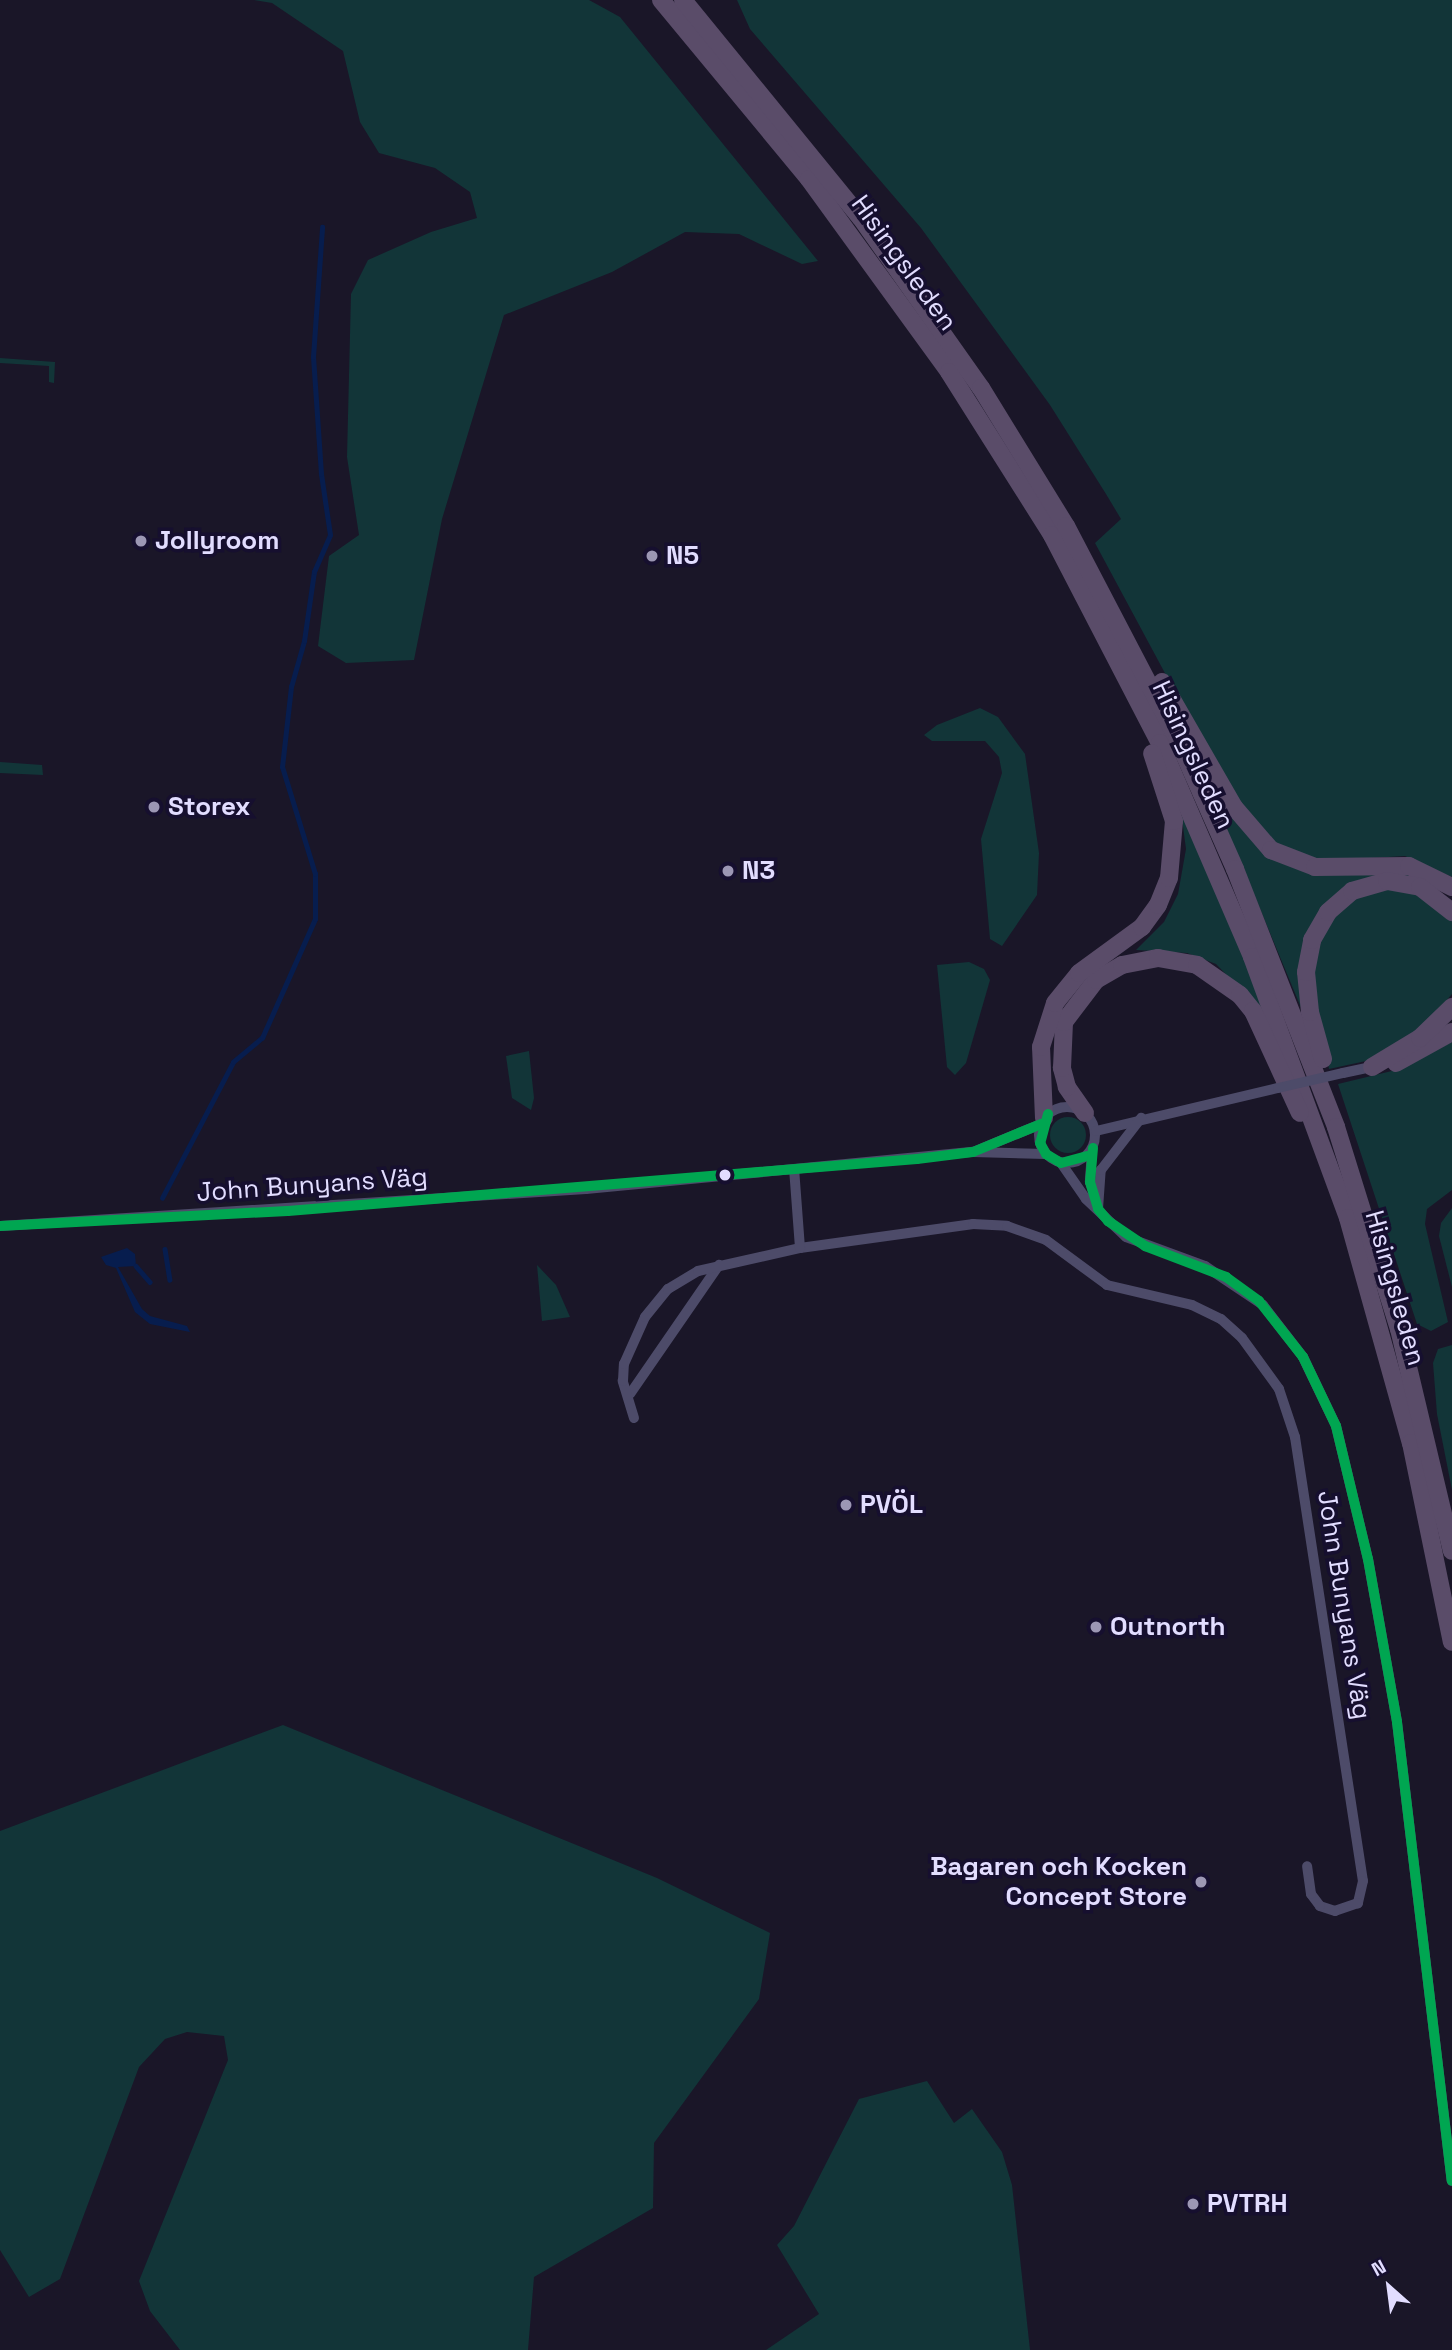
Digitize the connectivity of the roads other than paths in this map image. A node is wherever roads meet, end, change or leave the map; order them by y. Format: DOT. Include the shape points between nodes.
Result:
graph roads {
  1 [pos="661,0"];
  2 [pos="683,0"];
  3 [pos="1096,580"];
  4 [pos="1137,695"];
  5 [pos="1452,887"];
  6 [pos="1452,912"];
  7 [pos="1452,1007"];
  8 [pos="1452,1032"];
  9 [pos="1372,1067"];
  10 [pos="1086,1113"];
  11 [pos="1142,1118"];
  12 [pos="1043,1121"];
  13 [pos="1336,1127"];
  14 [pos="1096,1131"];
  15 [pos="1093,1149"];
  16 [pos="973,1152"];
  17 [pos="1046,1154"];
  18 [pos="1061,1163"];
  19 [pos="793,1169"];
  20 [pos="1098,1209"];
  21 [pos="1348,1218"];
  22 [pos="0,1226"];
  23 [pos="800,1248"];
  24 [pos="719,1265"];
  25 [pos="630,1394"];
  26 [pos="634,1418"];
  27 [pos="1452,1551"];
  28 [pos="1452,1642"];
  29 [pos="1307,1866"];
  30 [pos="1452,2181"];
  1 -- 4 [label="highway, Hisingsleden" via="809,179 930,344 1052,535"];
  2 -- 3 [label="highway, Hisingsleden" via="819,164 911,287 996,412"];
  3 -- 5 [label="highway" via="1111,586 1203,757 1265,845 1307,866 1401,864 1426,871"];
  3 -- 13 [label="highway, Hisingsleden" via="1211,814"];
  4 -- 12 [label="highway" via="1132,710 1171,805 1175,834 1171,871 1158,905 1142,927 1079,973 1055,1003 1041,1047"];
  4 -- 21 [label="highway, Hisingsleden" via="1257,970"];
  6 -- 13 [label="highway" via="1420,887 1387,881 1352,891 1320,922 1309,949 1306,981 1315,1038 1338,1101"];
  7 -- 9 [label="highway" via="1420,1038"];
  8 -- 9 [label="highway" via="1413,1056 1384,1068"];
  9 -- 11 [label="street, bridge"];
  10 -- 12 [label="street" via="1064,1107"];
  10 -- 14 [label="street"];
  10 -- 21 [label="highway" via="1067,1087 1060,1045 1064,1022 1076,1002 1096,980 1131,962 1158,958 1197,965 1221,978 1253,1011 1304,1121 1332,1204"];
  11 -- 14 [label="street"];
  11 -- 20 [label="street" via="1101,1170"];
  12 -- 16 [label="street, John Bunyans Väg"];
  12 -- 17 [label="street" via="1039,1137"];
  13 -- 27 [label="highway, Hisingsleden" via="1399,1329"];
  14 -- 15 [label="street"];
  15 -- 18 [label="street" via="1079,1161"];
  15 -- 20 [label="street" via="1090,1175"];
  16 -- 17 [label="street, John Bunyans Väg"];
  16 -- 19 [label="street, John Bunyans Väg"];
  17 -- 18 [label="street"];
  18 -- 20 [label="street"];
  19 -- 22 [label="street, John Bunyans Väg" via="288,1211"];
  19 -- 23 [label="street"];
  20 -- 30 [label="street" via="1126,1237 1205,1266 1259,1301 1303,1357 1336,1426 1373,1582 1397,1722"];
  21 -- 28 [label="highway, Hisingsleden" via="1411,1443"];
  23 -- 24 [label="street, John Bunyans Väg"];
  23 -- 29 [label="street, John Bunyans Väg" via="973,1224 1007,1226 1046,1240 1107,1285 1199,1308 1242,1338 1279,1389 1295,1437 1363,1881 1361,1898 1345,1910 1327,1910 1311,1894"];
  24 -- 25 [label="street"];
  24 -- 25 [label="street, John Bunyans Väg" via="668,1289 645,1317 624,1364 623,1381"];
  25 -- 26 [label="street, John Bunyans Väg"];
}
